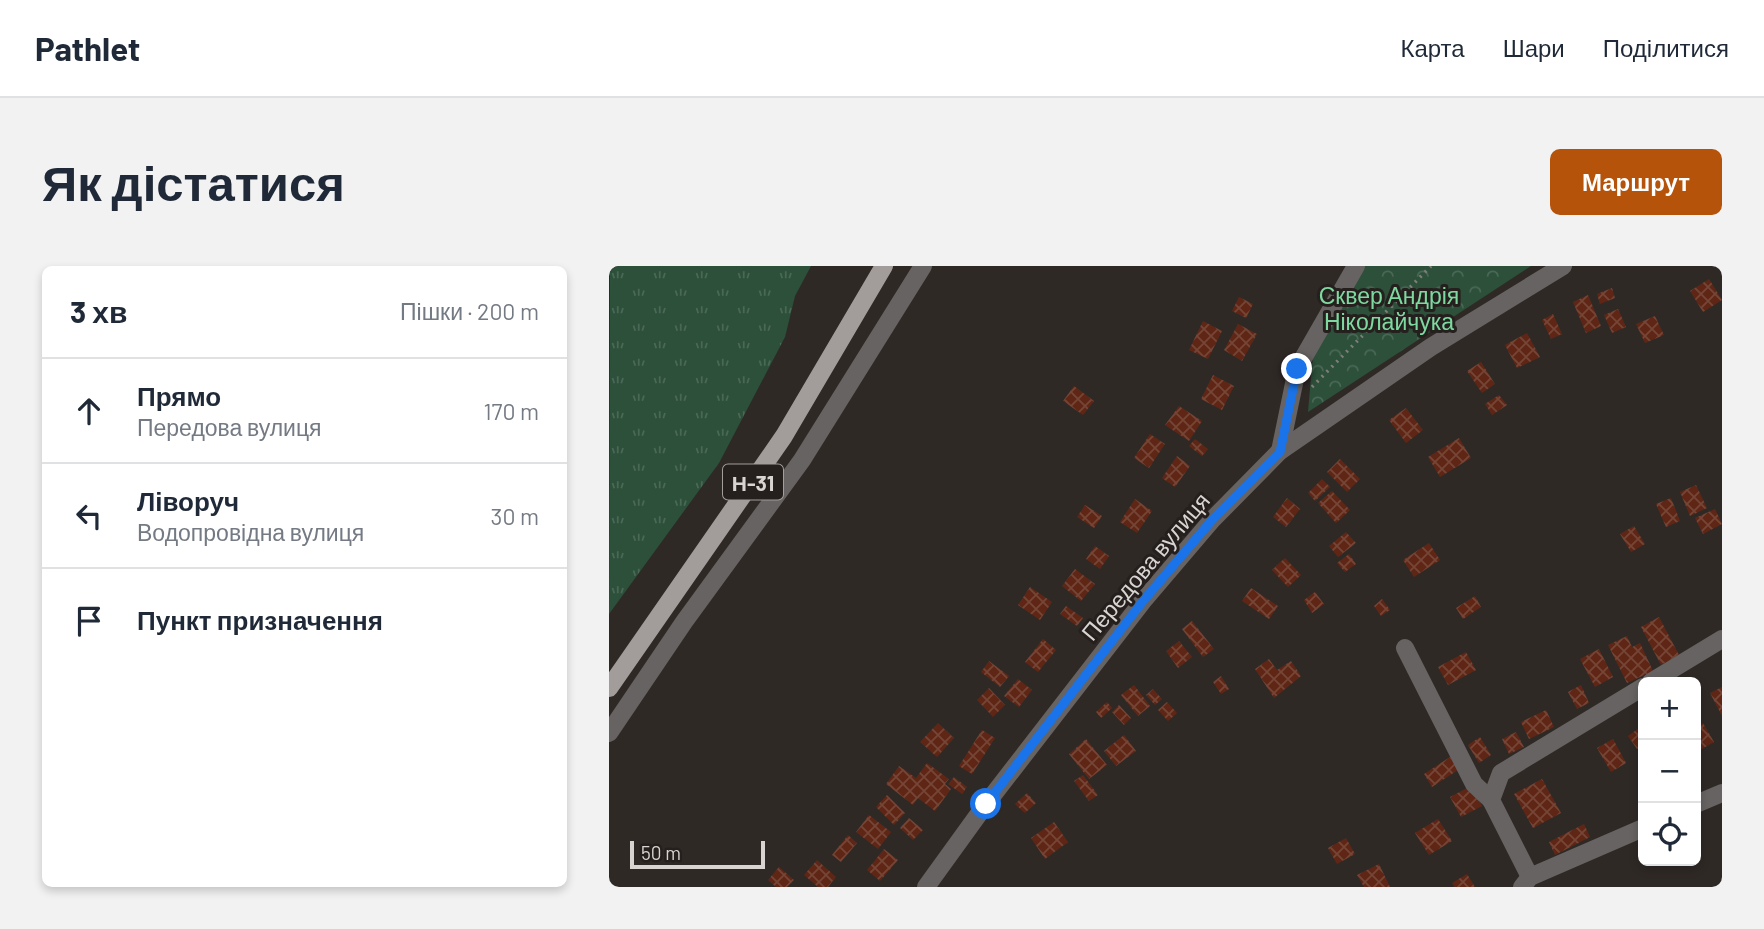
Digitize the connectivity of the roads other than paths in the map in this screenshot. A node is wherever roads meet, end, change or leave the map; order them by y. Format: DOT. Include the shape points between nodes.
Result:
graph roads {
  1 [pos="884,266"];
  2 [pos="923,266"];
  3 [pos="1356,266"];
  4 [pos="1563,266"];
  5 [pos="1280,452"];
  6 [pos="1722,639"];
  7 [pos="1405,648"];
  8 [pos="1659,677"];
  9 [pos="609,688"];
  10 [pos="1638,690"];
  11 [pos="609,733"];
  12 [pos="1722,793"];
  13 [pos="1491,800"];
  14 [pos="1698,803"];
  15 [pos="1638,830"];
  16 [pos="1526,882"];
  17 [pos="926,887"];
  1 -- 9 [label="main road, Н-31" via="784,436"];
  2 -- 11 [label="street" via="802,460"];
  3 -- 5 [label="street" via="1297,369"];
  4 -- 5 [label="street, Передова вулиця" via="1431,347"];
  5 -- 17 [label="street, Передова вулиця" via="1212,520 1143,601"];
  6 -- 8 [label="street"];
  7 -- 13 [label="street" via="1475,784"];
  10 -- 13 [label="street" via="1501,773"];
  12 -- 14 [label="street"];
  13 -- 16 [label="street"];
  15 -- 16 [label="street"];
}
